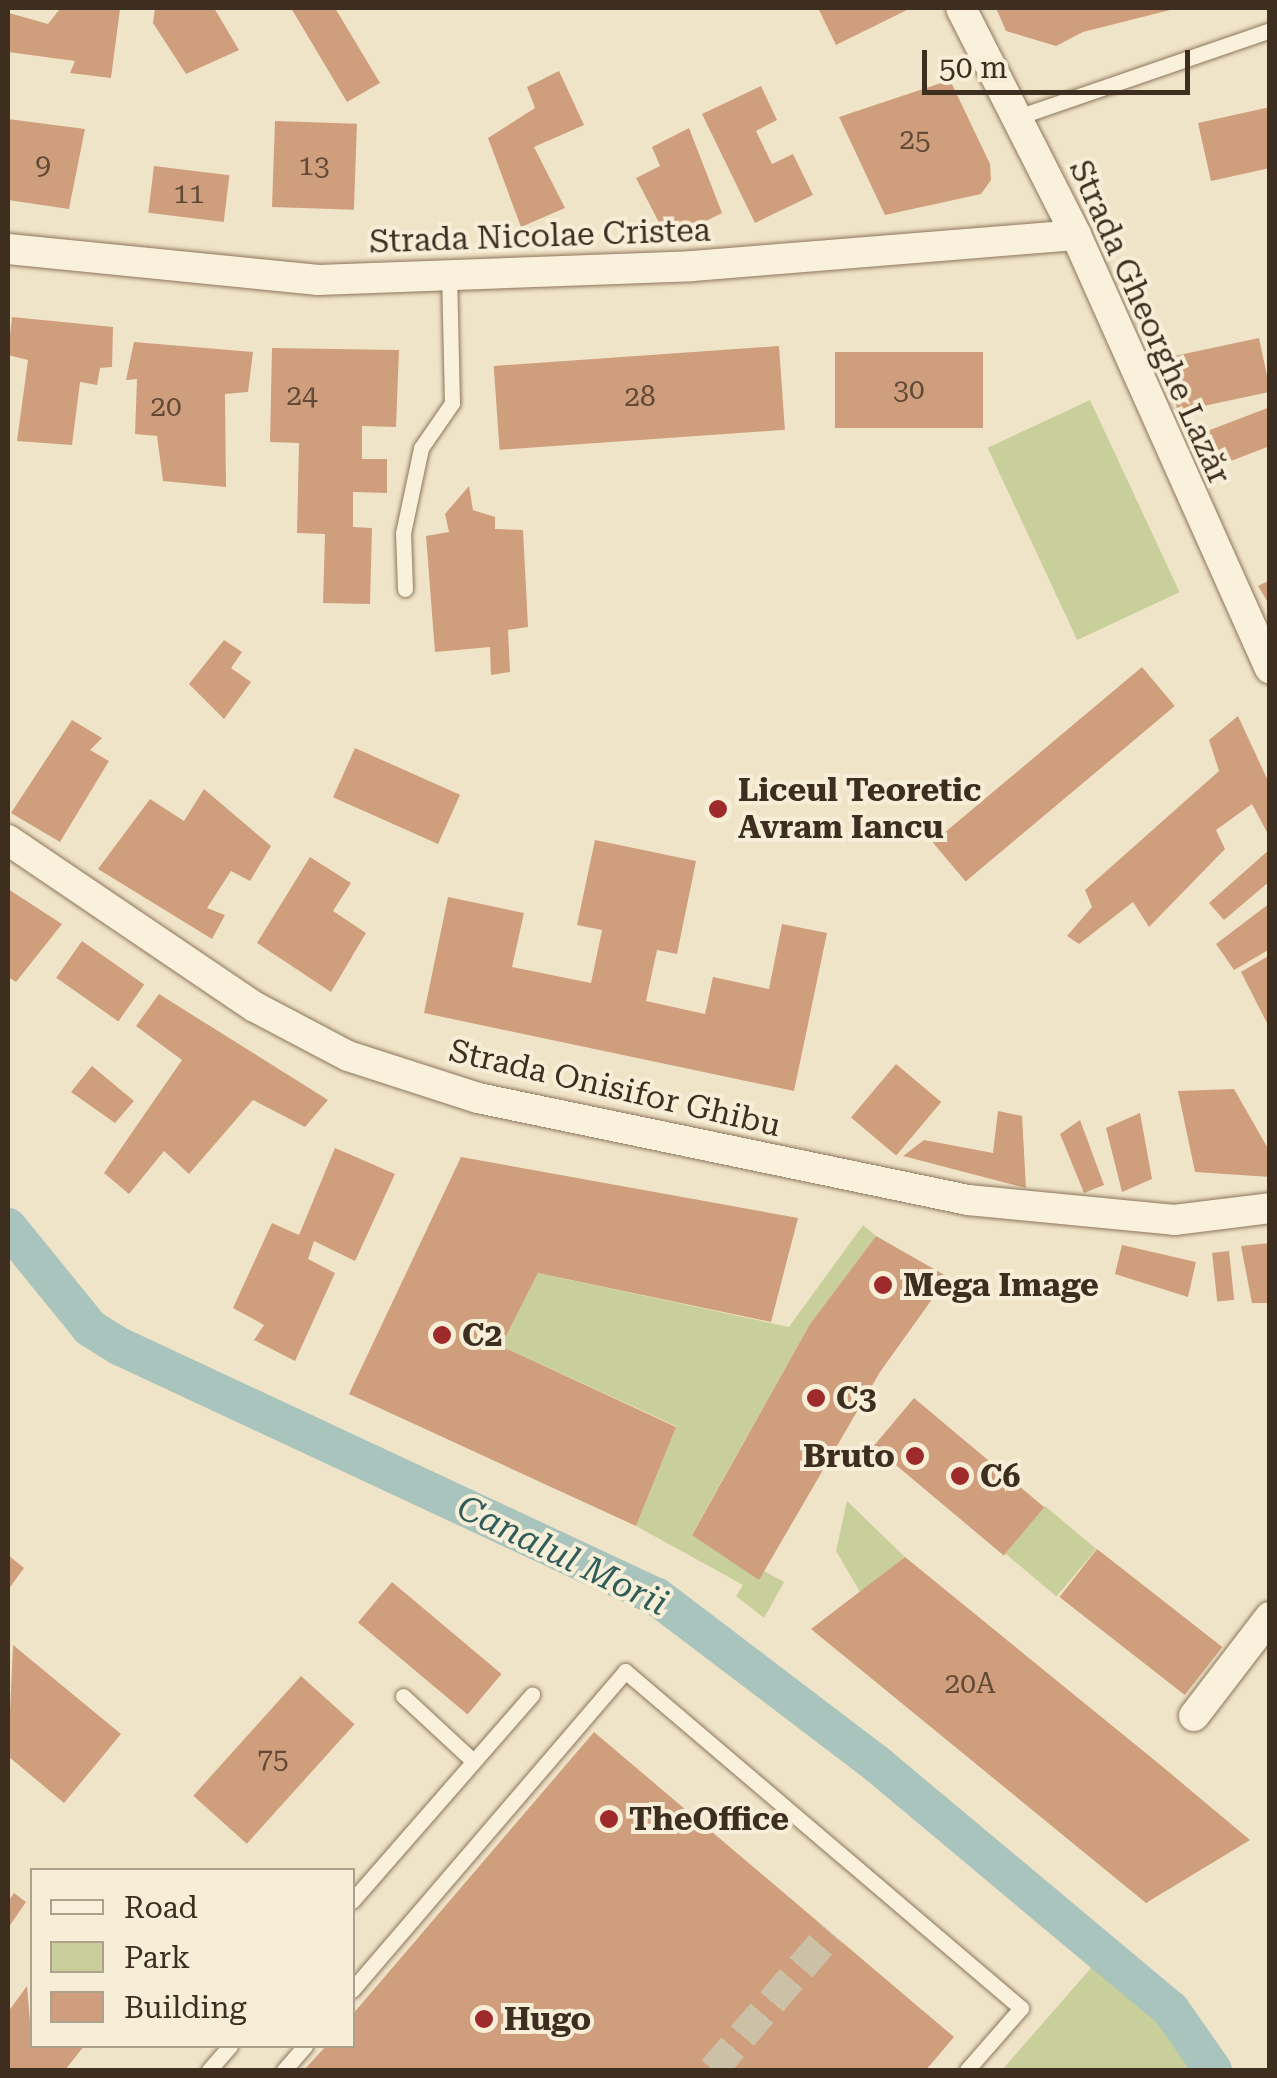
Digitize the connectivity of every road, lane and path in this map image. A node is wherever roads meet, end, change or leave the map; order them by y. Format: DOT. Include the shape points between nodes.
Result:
graph roads {
  1 [pos="960,8"];
  2 [pos="1270,30"];
  3 [pos="1018,117"];
  4 [pos="1076,236"];
  5 [pos="8,249"];
  6 [pos="449,275"];
  7 [pos="406,589"];
  8 [pos="1270,669"];
  9 [pos="8,840"];
  10 [pos="1270,1208"];
  11 [pos="1270,1617"];
  12 [pos="532,1695"];
  13 [pos="403,1696"];
  14 [pos="1194,1716"];
  15 [pos="471,1759"];
  16 [pos="355,1896"];
  17 [pos="355,1986"];
  18 [pos="228,2048"];
  19 [pos="304,2048"];
  20 [pos="208,2070"];
  21 [pos="284,2070"];
  22 [pos="967,2070"];
  1 -- 3 [label="street, Strada Gheorghe Lazăr"];
  2 -- 3 [label="lane"];
  3 -- 4 [label="street, Strada Gheorghe Lazăr"];
  4 -- 6 [label="street, Strada Nicolae Cristea" via="692,266"];
  4 -- 8 [label="street, Strada Gheorghe Lazăr"];
  5 -- 6 [label="street, Strada Nicolae Cristea" via="318,280"];
  6 -- 7 [label="lane" via="452,403 421,448 403,533"];
  9 -- 10 [label="street, Strada Onisifor Ghibu" via="255,1007 348,1056 478,1098 1004,1205 1174,1220"];
  11 -- 14 [label="street"];
  12 -- 15 [label="lane"];
  13 -- 15 [label="lane"];
  15 -- 16 [label="lane"];
  17 -- 22 [label="lane" via="625,1671 1021,2008"];
  18 -- 20 [label="lane"];
  19 -- 21 [label="lane"];
}
